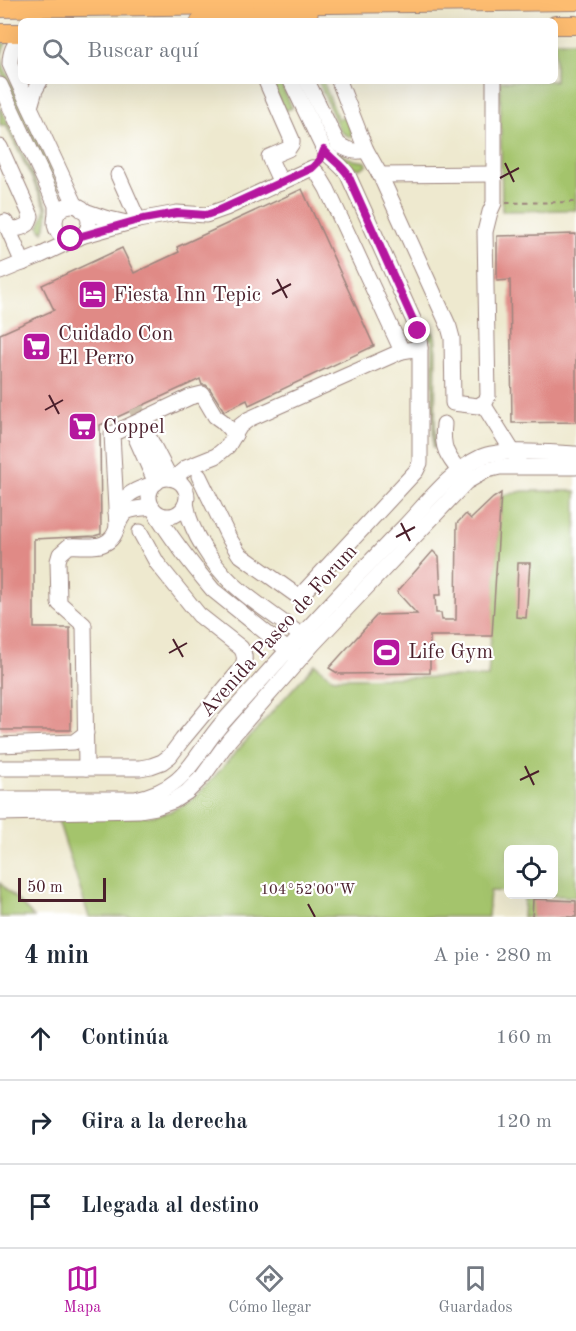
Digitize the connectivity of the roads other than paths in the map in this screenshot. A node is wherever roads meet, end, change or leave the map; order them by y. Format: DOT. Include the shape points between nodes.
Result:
graph roads {
  1 [pos="576,1"];
  2 [pos="459,3"];
  3 [pos="262,4"];
  4 [pos="0,8"];
  5 [pos="267,18"];
  6 [pos="284,18"];
  7 [pos="0,33"];
  8 [pos="18,33"];
  9 [pos="18,41"];
  10 [pos="18,81"];
  11 [pos="19,84"];
  12 [pos="38,84"];
  13 [pos="267,84"];
  14 [pos="292,84"];
  15 [pos="309,84"];
  16 [pos="340,84"];
  17 [pos="494,84"];
  18 [pos="0,85"];
  19 [pos="30,107"];
  20 [pos="366,150"];
  21 [pos="1,153"];
  22 [pos="323,153"];
  23 [pos="315,171"];
  24 [pos="494,174"];
  25 [pos="118,175"];
  26 [pos="380,175"];
  27 [pos="281,183"];
  28 [pos="79,208"];
  29 [pos="56,220"];
  30 [pos="134,222"];
  31 [pos="78,238"];
  32 [pos="39,256"];
  33 [pos="23,263"];
  34 [pos="2,271"];
  35 [pos="420,348"];
  36 [pos="402,351"];
  37 [pos="483,404"];
  38 [pos="444,423"];
  39 [pos="137,427"];
  40 [pos="235,435"];
  41 [pos="576,454"];
  42 [pos="518,459"];
  43 [pos="207,460"];
  44 [pos="576,467"];
  45 [pos="463,475"];
  46 [pos="199,476"];
  47 [pos="163,481"];
  48 [pos="136,489"];
  49 [pos="187,500"];
  50 [pos="152,507"];
  51 [pos="117,520"];
  52 [pos="140,532"];
  53 [pos="307,640"];
  54 [pos="293,655"];
  55 [pos="86,733"];
  56 [pos="0,745"];
  57 [pos="0,768"];
  58 [pos="86,768"];
  59 [pos="0,799"];
  60 [pos="0,813"];
  1 -- 2 [label="main road"];
  2 -- 3 [label="main road"];
  2 -- 6 [label="main road" via="445,10 296,12"];
  3 -- 4 [label="main road"];
  3 -- 5 [label="main road" via="271,10"];
  7 -- 8 [label="main road"];
  9 -- 10 [label="street" via="10,64"];
  11 -- 19 [label="street"];
  12 -- 19 [label="street"];
  13 -- 27 [label="street" via="292,140 288,149 269,157"];
  14 -- 22 [label="street"];
  15 -- 20 [label="street" via="338,144 352,151"];
  16 -- 20 [label="street"];
  17 -- 24 [label="street"];
  18 -- 29 [label="street" via="56,205"];
  19 -- 28 [label="street"];
  20 -- 26 [label="street"];
  21 -- 33 [label="street" via="31,216 28,224 16,229 5,222"];
  22 -- 23 [label="street"];
  22 -- 35 [label="street" via="348,175 418,331"];
  23 -- 27 [label="street"];
  23 -- 36 [label="street"];
  24 -- 26 [label="street"];
  24 -- 37 [label="street" via="494,203 485,232 488,396"];
  25 -- 30 [label="street"];
  26 -- 37 [label="street" via="449,327 453,403"];
  27 -- 30 [label="street" via="206,215 177,213"];
  28 -- 29 [label="street" via="63,208"];
  28 -- 30 [label="street" via="105,218"];
  28 -- 31 [label="street" via="88,218 88,225"];
  29 -- 31 [label="street" via="61,235"];
  29 -- 32 [label="street" via="49,242"];
  30 -- 31 [label="street"];
  31 -- 32 [label="street"];
  32 -- 33 [label="street"];
  33 -- 34 [label="street"];
  35 -- 36 [label="street"];
  35 -- 46 [label="street" via="420,463 299,597 240,554"];
  36 -- 40 [label="street" via="249,419"];
  37 -- 42 [label="street"];
  38 -- 45 [label="street" via="444,447"];
  39 -- 47 [label="street"];
  40 -- 43 [label="street" via="228,446"];
  40 -- 51 [label="street" via="215,416 202,394 112,434"];
  41 -- 42 [label="street, Avenida Paseo de Forum"];
  42 -- 44 [label="street, Avenida Paseo de Forum"];
  42 -- 45 [label="street, Avenida Paseo de Forum"];
  43 -- 46 [label="street"];
  43 -- 47 [label="street"];
  45 -- 53 [label="street, Avenida Paseo de Forum"];
  46 -- 49 [label="street"];
  47 -- 48 [label="street"];
  47 -- 49 [label="street" via="182,484"];
  47 -- 50 [label="street" via="149,494"];
  48 -- 50 [label="street"];
  48 -- 51 [label="street" via="122,500"];
  49 -- 50 [label="street" via="174,515 163,515"];
  49 -- 53 [label="street" via="190,520 199,539 226,578"];
  50 -- 51 [label="street" via="134,509"];
  50 -- 54 [label="street" via="213,590"];
  51 -- 55 [label="street" via="115,535 105,544 69,546 58,561 59,603 84,625"];
  52 -- 58 [label="street" via="157,563 193,609 239,646 245,658 241,669 162,762 140,768"];
  53 -- 54 [label="street, Avenida Paseo de Forum"];
  54 -- 59 [label="street, Avenida Paseo de Forum" via="216,730 189,770 163,791 135,799"];
  54 -- 60 [label="street, Avenida Paseo de Forum" via="203,776 173,801 139,810"];
  55 -- 56 [label="street" via="74,742"];
  55 -- 58 [label="street"];
  57 -- 58 [label="street"];
}
